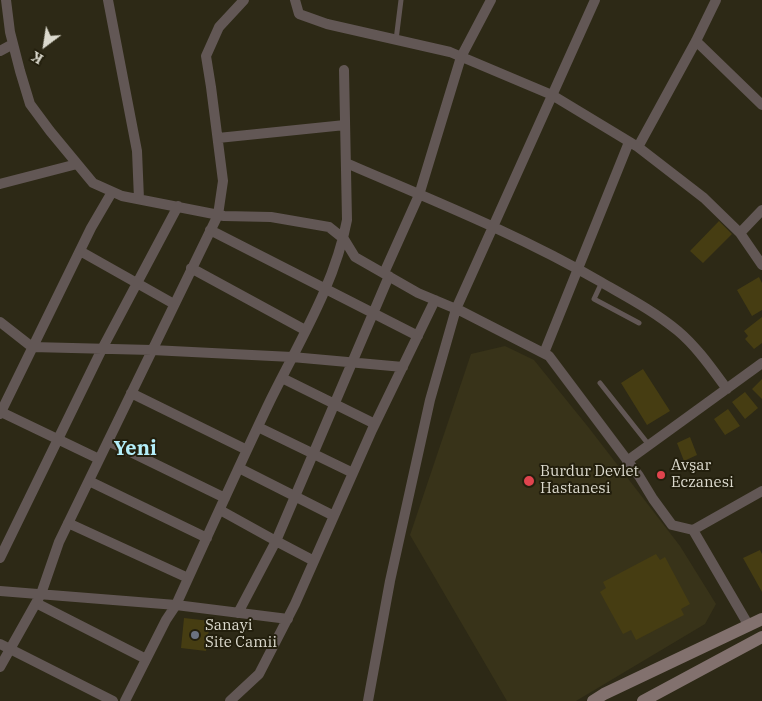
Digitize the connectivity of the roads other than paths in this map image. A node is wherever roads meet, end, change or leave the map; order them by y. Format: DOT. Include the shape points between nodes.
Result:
graph roads {
  1 [pos="6,0"];
  2 [pos="108,0"];
  3 [pos="244,0"];
  4 [pos="295,0"];
  5 [pos="401,0"];
  6 [pos="491,0"];
  7 [pos="595,0"];
  8 [pos="716,0"];
  9 [pos="396,40"];
  10 [pos="696,41"];
  11 [pos="13,44"];
  12 [pos="0,51"];
  13 [pos="461,57"];
  14 [pos="344,70"];
  15 [pos="552,95"];
  16 [pos="762,105"];
  17 [pos="345,125"];
  18 [pos="218,138"];
  19 [pos="633,144"];
  20 [pos="346,163"];
  21 [pos="77,164"];
  22 [pos="0,184"];
  23 [pos="112,192"];
  24 [pos="420,195"];
  25 [pos="139,199"];
  26 [pos="178,206"];
  27 [pos="762,210"];
  28 [pos="218,215"];
  29 [pos="493,227"];
  30 [pos="210,230"];
  31 [pos="740,233"];
  32 [pos="344,238"];
  33 [pos="80,251"];
  34 [pos="762,265"];
  35 [pos="192,268"];
  36 [pos="578,268"];
  37 [pos="386,274"];
  38 [pos="602,282"];
  39 [pos="137,284"];
  40 [pos="326,288"];
  41 [pos="435,300"];
  42 [pos="174,304"];
  43 [pos="456,309"];
  44 [pos="373,313"];
  45 [pos="0,322"];
  46 [pos="639,323"];
  47 [pos="305,330"];
  48 [pos="418,336"];
  49 [pos="32,348"];
  50 [pos="102,349"];
  51 [pos="152,350"];
  52 [pos="544,353"];
  53 [pos="292,357"];
  54 [pos="352,362"];
  55 [pos="762,363"];
  56 [pos="403,367"];
  57 [pos="282,378"];
  58 [pos="600,383"];
  59 [pos="727,388"];
  60 [pos="131,393"];
  61 [pos="334,404"];
  62 [pos="1,413"];
  63 [pos="375,424"];
  64 [pos="258,427"];
  65 [pos="58,439"];
  66 [pos="108,441"];
  67 [pos="649,445"];
  68 [pos="247,450"];
  69 [pos="313,454"];
  70 [pos="99,459"];
  71 [pos="627,460"];
  72 [pos="239,468"];
  73 [pos="353,473"];
  74 [pos="89,481"];
  75 [pos="762,491"];
  76 [pos="295,496"];
  77 [pos="225,498"];
  78 [pos="220,510"];
  79 [pos="334,516"];
  80 [pos="68,523"];
  81 [pos="693,530"];
  82 [pos="207,538"];
  83 [pos="276,541"];
  84 [pos="0,558"];
  85 [pos="314,561"];
  86 [pos="188,578"];
  87 [pos="0,591"];
  88 [pos="38,599"];
  89 [pos="176,604"];
  90 [pos="238,612"];
  91 [pos="288,619"];
  92 [pos="762,619"];
  93 [pos="749,626"];
  94 [pos="762,637"];
  95 [pos="0,644"];
  96 [pos="11,648"];
  97 [pos="146,659"];
  98 [pos="0,667"];
  99 [pos="113,701"];
  100 [pos="125,701"];
  101 [pos="230,701"];
  102 [pos="368,701"];
  103 [pos="593,701"];
  104 [pos="643,701"];
  1 -- 11 [label="street"];
  2 -- 25 [label="street" via="137,151"];
  3 -- 18 [label="street" via="219,27 206,56"];
  4 -- 9 [label="street" via="299,14"];
  5 -- 9 [label="lane"];
  6 -- 13 [label="street"];
  7 -- 15 [label="street"];
  8 -- 10 [label="street"];
  9 -- 13 [label="street"];
  10 -- 16 [label="street"];
  10 -- 19 [label="street"];
  11 -- 12 [label="street"];
  11 -- 21 [label="street" via="30,104"];
  13 -- 15 [label="street"];
  13 -- 24 [label="street"];
  14 -- 17 [label="street"];
  15 -- 19 [label="street"];
  15 -- 29 [label="street"];
  17 -- 18 [label="street"];
  17 -- 20 [label="street"];
  18 -- 28 [label="street" via="223,181"];
  19 -- 31 [label="street" via="704,198"];
  19 -- 36 [label="street"];
  20 -- 24 [label="street"];
  20 -- 32 [label="street" via="347,220"];
  21 -- 22 [label="street"];
  21 -- 23 [label="street" via="93,183"];
  23 -- 25 [label="street"];
  23 -- 33 [label="street"];
  24 -- 29 [label="street"];
  24 -- 37 [label="street"];
  25 -- 26 [label="street"];
  26 -- 28 [label="street"];
  26 -- 39 [label="street"];
  27 -- 31 [label="street"];
  28 -- 30 [label="street"];
  28 -- 32 [label="street" via="271,217 312,223 329,227"];
  29 -- 36 [label="street"];
  29 -- 43 [label="street"];
  30 -- 35 [label="street"];
  30 -- 40 [label="street"];
  31 -- 34 [label="street"];
  32 -- 37 [label="street" via="355,257"];
  32 -- 40 [label="street"];
  33 -- 39 [label="street"];
  33 -- 49 [label="street"];
  35 -- 42 [label="street"];
  35 -- 47 [label="street"];
  36 -- 38 [label="street"];
  36 -- 52 [label="street"];
  37 -- 41 [label="street"];
  37 -- 44 [label="street"];
  38 -- 46 [label="lane" via="594,299"];
  38 -- 59 [label="street" via="649,309 678,331"];
  39 -- 42 [label="street"];
  39 -- 50 [label="street"];
  40 -- 44 [label="street"];
  40 -- 47 [label="street"];
  41 -- 43 [label="street"];
  41 -- 48 [label="street"];
  42 -- 51 [label="street"];
  43 -- 52 [label="street"];
  43 -- 102 [label="street" via="430,400 390,581"];
  44 -- 48 [label="street"];
  44 -- 54 [label="street"];
  45 -- 49 [label="street"];
  47 -- 53 [label="street"];
  48 -- 56 [label="street"];
  49 -- 50 [label="street"];
  49 -- 62 [label="street"];
  50 -- 51 [label="street"];
  50 -- 65 [label="street"];
  51 -- 53 [label="street"];
  51 -- 60 [label="street"];
  52 -- 71 [label="street"];
  53 -- 54 [label="street"];
  53 -- 57 [label="street"];
  54 -- 56 [label="street"];
  54 -- 61 [label="street"];
  55 -- 59 [label="street"];
  56 -- 63 [label="street"];
  57 -- 61 [label="street"];
  57 -- 64 [label="street"];
  58 -- 67 [label="lane"];
  59 -- 67 [label="street"];
  60 -- 66 [label="street"];
  60 -- 68 [label="street"];
  61 -- 63 [label="street"];
  61 -- 69 [label="street"];
  62 -- 65 [label="street"];
  63 -- 73 [label="street"];
  64 -- 68 [label="street"];
  64 -- 69 [label="street"];
  65 -- 70 [label="street"];
  65 -- 84 [label="street"];
  66 -- 70 [label="street"];
  66 -- 77 [label="street"];
  67 -- 71 [label="street"];
  68 -- 72 [label="street"];
  69 -- 73 [label="street"];
  69 -- 76 [label="street"];
  70 -- 74 [label="street"];
  71 -- 81 [label="street" via="672,525"];
  72 -- 76 [label="street"];
  72 -- 77 [label="street"];
  73 -- 79 [label="street"];
  74 -- 80 [label="street"];
  74 -- 82 [label="street"];
  75 -- 81 [label="street"];
  76 -- 79 [label="street"];
  76 -- 83 [label="street"];
  77 -- 78 [label="street"];
  78 -- 82 [label="street"];
  78 -- 83 [label="street"];
  79 -- 85 [label="street"];
  80 -- 86 [label="street"];
  80 -- 88 [label="street"];
  81 -- 93 [label="street"];
  82 -- 86 [label="street"];
  83 -- 85 [label="street"];
  83 -- 90 [label="street"];
  85 -- 91 [label="street"];
  86 -- 89 [label="street"];
  87 -- 88 [label="street"];
  88 -- 89 [label="street"];
  88 -- 96 [label="street"];
  88 -- 97 [label="street"];
  89 -- 90 [label="street"];
  89 -- 97 [label="street"];
  90 -- 91 [label="street"];
  91 -- 101 [label="street" via="260,674"];
  92 -- 93 [label="main road"];
  93 -- 103 [label="main road"];
  94 -- 104 [label="main road"];
  95 -- 96 [label="street"];
  96 -- 98 [label="street"];
  96 -- 99 [label="street"];
  97 -- 100 [label="street"];
}
